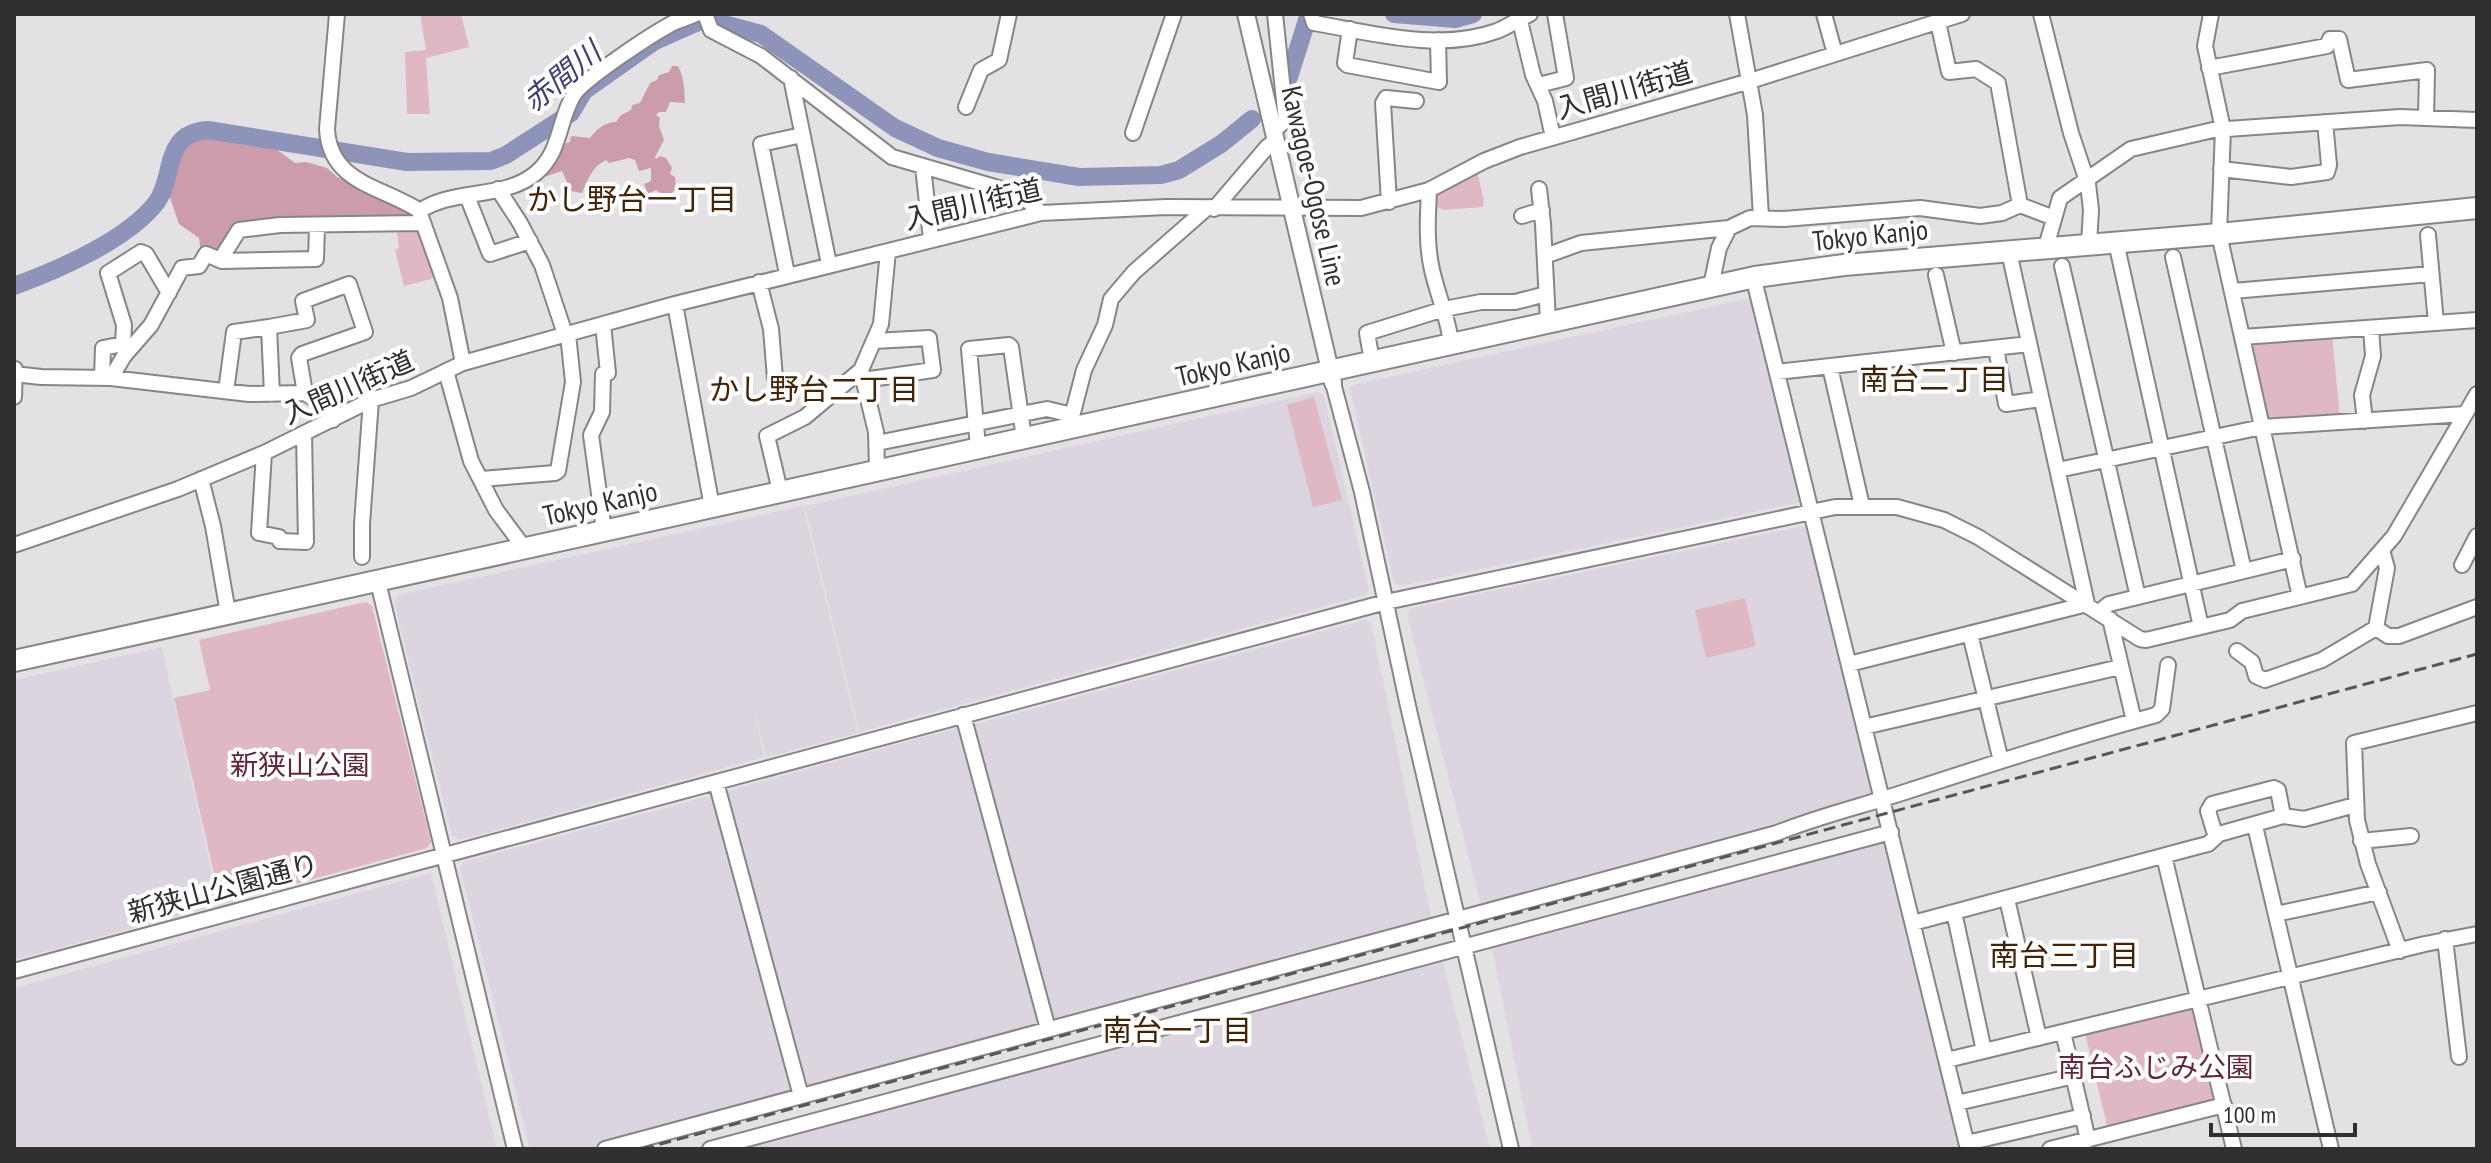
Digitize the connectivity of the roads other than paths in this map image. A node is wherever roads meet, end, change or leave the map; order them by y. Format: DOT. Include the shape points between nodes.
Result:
graph roads {
  1 [pos="337,14"];
  2 [pos="1009,14"];
  3 [pos="1174,14"];
  4 [pos="1246,14"];
  5 [pos="1275,14"];
  6 [pos="1311,14"];
  7 [pos="1555,14"];
  8 [pos="1737,14"];
  9 [pos="1824,14"];
  10 [pos="1962,14"];
  11 [pos="2041,14"];
  12 [pos="2211,14"];
  13 [pos="704,17"];
  14 [pos="1525,17"];
  15 [pos="1938,22"];
  16 [pos="1350,29"];
  17 [pos="1438,40"];
  18 [pos="1835,54"];
  19 [pos="2209,68"];
  20 [pos="791,78"];
  21 [pos="1750,81"];
  22 [pos="1539,85"];
  23 [pos="1416,101"];
  24 [pos="966,107"];
  25 [pos="2426,118"];
  26 [pos="2477,120"];
  27 [pos="2325,122"];
  28 [pos="2223,129"];
  29 [pos="1133,133"];
  30 [pos="802,135"];
  31 [pos="1275,135"];
  32 [pos="1553,137"];
  33 [pos="923,167"];
  34 [pos="2221,169"];
  35 [pos="2086,178"];
  36 [pos="498,189"];
  37 [pos="1539,189"];
  38 [pos="1429,190"];
  39 [pos="467,196"];
  40 [pos="1389,202"];
  41 [pos="2020,205"];
  42 [pos="1210,208"];
  43 [pos="2477,208"];
  44 [pos="1293,210"];
  45 [pos="1542,210"];
  46 [pos="1041,213"];
  47 [pos="1522,216"];
  48 [pos="420,217"];
  49 [pos="1761,217"];
  50 [pos="2054,218"];
  51 [pos="2477,221"];
  52 [pos="317,226"];
  53 [pos="1729,228"];
  54 [pos="2428,235"];
  55 [pos="931,239"];
  56 [pos="2221,239"];
  57 [pos="530,241"];
  58 [pos="2089,244"];
  59 [pos="2046,247"];
  60 [pos="2116,247"];
  61 [pos="888,251"];
  62 [pos="1545,256"];
  63 [pos="2173,257"];
  64 [pos="220,260"];
  65 [pos="2011,261"];
  66 [pos="829,264"];
  67 [pos="2062,266"];
  68 [pos="787,274"];
  69 [pos="2431,274"];
  70 [pos="1936,275"];
  71 [pos="759,282"];
  72 [pos="1711,286"];
  73 [pos="1756,288"];
  74 [pos="2233,291"];
  75 [pos="169,293"];
  76 [pos="1546,294"];
  77 [pos="675,304"];
  78 [pos="1444,309"];
  79 [pos="2477,320"];
  80 [pos="1548,322"];
  81 [pos="2436,323"];
  82 [pos="603,324"];
  83 [pos="269,327"];
  84 [pos="2371,328"];
  85 [pos="566,334"];
  86 [pos="2242,337"];
  87 [pos="874,341"];
  88 [pos="1451,343"];
  89 [pos="2029,344"];
  90 [pos="1996,348"];
  91 [pos="1954,353"];
  92 [pos="1372,361"];
  93 [pos="463,363"];
  94 [pos="1830,367"];
  95 [pos="15,371"];
  96 [pos="446,371"];
  97 [pos="1777,372"];
  98 [pos="862,375"];
  99 [pos="1332,377"];
  100 [pos="107,378"];
  101 [pos="775,378"];
  102 [pos="226,391"];
  103 [pos="305,393"];
  104 [pos="272,394"];
  105 [pos="2477,394"];
  106 [pos="14,397"];
  107 [pos="2041,399"];
  108 [pos="371,400"];
  109 [pos="1020,414"];
  110 [pos="2465,414"];
  111 [pos="333,420"];
  112 [pos="2365,421"];
  113 [pos="1070,422"];
  114 [pos="974,423"];
  115 [pos="2262,427"];
  116 [pos="304,433"];
  117 [pos="1024,438"];
  118 [pos="2214,438"];
  119 [pos="877,443"];
  120 [pos="978,447"];
  121 [pos="2162,449"];
  122 [pos="264,453"];
  123 [pos="2107,460"];
  124 [pos="877,470"];
  125 [pos="2058,470"];
  126 [pos="201,479"];
  127 [pos="481,479"];
  128 [pos="780,491"];
  129 [pos="1862,506"];
  130 [pos="712,507"];
  131 [pos="1811,511"];
  132 [pos="604,530"];
  133 [pos="2477,536"];
  134 [pos="14,545"];
  135 [pos="525,549"];
  136 [pos="2382,550"];
  137 [pos="362,557"];
  138 [pos="2293,559"];
  139 [pos="2462,565"];
  140 [pos="2244,571"];
  141 [pos="2191,583"];
  142 [pos="379,586"];
  143 [pos="2138,597"];
  144 [pos="2300,597"];
  145 [pos="1386,602"];
  146 [pos="2477,607"];
  147 [pos="2099,612"];
  148 [pos="228,613"];
  149 [pos="2201,627"];
  150 [pos="2376,628"];
  151 [pos="1970,634"];
  152 [pos="2237,651"];
  153 [pos="14,661"];
  154 [pos="1849,664"];
  155 [pos="2168,665"];
  156 [pos="2120,667"];
  157 [pos="14,671"];
  158 [pos="1986,700"];
  159 [pos="2477,713"];
  160 [pos="963,715"];
  161 [pos="2134,721"];
  162 [pos="1864,727"];
  163 [pos="2001,761"];
  164 [pos="716,782"];
  165 [pos="1883,799"];
  166 [pos="2355,805"];
  167 [pos="2283,816"];
  168 [pos="2255,826"];
  169 [pos="1891,832"];
  170 [pos="2219,834"];
  171 [pos="2411,836"];
  172 [pos="2361,841"];
  173 [pos="445,856"];
  174 [pos="2164,856"];
  175 [pos="2379,892"];
  176 [pos="2007,899"];
  177 [pos="1954,912"];
  178 [pos="2276,914"];
  179 [pos="1459,919"];
  180 [pos="1913,923"];
  181 [pos="2477,934"];
  182 [pos="2445,939"];
  183 [pos="1465,947"];
  184 [pos="2400,951"];
  185 [pos="14,971"];
  186 [pos="2291,977"];
  187 [pos="2200,999"];
  188 [pos="1048,1029"];
  189 [pos="2063,1032"];
  190 [pos="2039,1038"];
  191 [pos="1984,1051"];
  192 [pos="2459,1057"];
  193 [pos="1947,1060"];
  194 [pos="2074,1076"];
  195 [pos="801,1096"];
  196 [pos="1957,1103"];
  197 [pos="2224,1105"];
  198 [pos="2083,1116"];
  199 [pos="2088,1140"];
  200 [pos="1967,1146"];
  201 [pos="515,1149"];
  202 [pos="605,1149"];
  203 [pos="710,1149"];
  204 [pos="1511,1149"];
  205 [pos="2050,1149"];
  206 [pos="2234,1149"];
  207 [pos="2331,1149"];
  1 -- 48 [label="street" via="327,129 332,151 349,176"];
  2 -- 24 [label="street" via="999,60 981,70"];
  3 -- 29 [label="street"];
  4 -- 31 [label="main road, Kawagoe-Ogose Line"];
  5 -- 31 [label="street" via="1286,120"];
  6 -- 16 [label="street" via="1314,23"];
  7 -- 22 [label="street" via="1567,75"];
  8 -- 21 [label="street"];
  9 -- 18 [label="street"];
  10 -- 15 [label="street, 入間川街道"];
  11 -- 35 [label="street"];
  12 -- 19 [label="street" via="2205,46"];
  13 -- 20 [label="street" via="711,30"];
  13 -- 36 [label="street" via="672,24 589,78 572,98 555,150 538,172"];
  14 -- 17 [label="street" via="1488,33"];
  14 -- 22 [label="street"];
  15 -- 18 [label="street, 入間川街道"];
  15 -- 41 [label="street" via="1949,72 1976,69 1998,83"];
  16 -- 17 [label="street"];
  16 -- 17 [label="street" via="1347,65 1439,82"];
  18 -- 21 [label="street, 入間川街道"];
  19 -- 25 [label="street" via="2327,46 2330,39 2339,39 2347,80 2427,70"];
  19 -- 28 [label="street"];
  20 -- 30 [label="street"];
  20 -- 33 [label="street" via="879,149"];
  21 -- 32 [label="street, 入間川街道"];
  21 -- 49 [label="street"];
  22 -- 32 [label="street"];
  23 -- 40 [label="street" via="1386,98 1383,103"];
  25 -- 26 [label="street"];
  25 -- 27 [label="street"];
  27 -- 28 [label="street"];
  27 -- 34 [label="street" via="2327,172 2291,177"];
  28 -- 34 [label="street"];
  28 -- 35 [label="street" via="2131,149"];
  30 -- 66 [label="street"];
  30 -- 68 [label="street" via="761,144"];
  31 -- 42 [label="street"];
  31 -- 44 [label="main road, Kawagoe-Ogose Line"];
  32 -- 38 [label="street, 入間川街道" via="1484,161"];
  33 -- 46 [label="street" via="1018,195"];
  33 -- 55 [label="street"];
  34 -- 56 [label="street"];
  35 -- 50 [label="street" via="2060,198"];
  35 -- 58 [label="street"];
  36 -- 39 [label="street"];
  36 -- 57 [label="street"];
  37 -- 45 [label="street"];
  38 -- 40 [label="street, 入間川街道"];
  38 -- 78 [label="street" via="1429,255"];
  39 -- 48 [label="street" via="427,206"];
  39 -- 57 [label="street" via="490,254"];
  40 -- 44 [label="street, 入間川街道"];
  41 -- 49 [label="street" via="1980,216 1920,208"];
  41 -- 50 [label="street"];
  42 -- 44 [label="street, 入間川街道"];
  42 -- 46 [label="street, 入間川街道"];
  42 -- 113 [label="street" via="1127,278 1111,299"];
  43 -- 56 [label="highway, Tokyo Kanjo"];
  44 -- 99 [label="main road, Kawagoe-Ogose Line"];
  45 -- 47 [label="street"];
  45 -- 62 [label="street"];
  46 -- 55 [label="street, 入間川街道"];
  48 -- 52 [label="street"];
  48 -- 93 [label="street" via="450,298"];
  49 -- 53 [label="street"];
  50 -- 59 [label="street"];
  51 -- 56 [label="highway, Tokyo Kanjo"];
  52 -- 64 [label="street" via="239,230"];
  52 -- 64 [label="street" via="316,259"];
  53 -- 62 [label="street" via="1581,243"];
  53 -- 72 [label="street"];
  54 -- 69 [label="street"];
  55 -- 61 [label="street, 入間川街道"];
  56 -- 60 [label="highway, Tokyo Kanjo"];
  56 -- 74 [label="street"];
  57 -- 85 [label="street"];
  58 -- 59 [label="highway, Tokyo Kanjo"];
  58 -- 60 [label="highway, Tokyo Kanjo"];
  59 -- 72 [label="highway, Tokyo Kanjo" via="1829,266"];
  60 -- 65 [label="highway, Tokyo Kanjo"];
  60 -- 121 [label="street"];
  61 -- 66 [label="street, 入間川街道"];
  61 -- 87 [label="street" via="881,324"];
  62 -- 76 [label="street"];
  63 -- 118 [label="street"];
  64 -- 75 [label="street" via="206,254 199,266 182,268"];
  65 -- 73 [label="highway, Tokyo Kanjo"];
  65 -- 89 [label="street"];
  66 -- 68 [label="street, 入間川街道"];
  67 -- 123 [label="street"];
  68 -- 71 [label="street, 入間川街道"];
  69 -- 74 [label="street"];
  69 -- 81 [label="street"];
  70 -- 91 [label="street"];
  71 -- 77 [label="street, 入間川街道"];
  71 -- 101 [label="street" via="771,329"];
  72 -- 80 [label="highway, Tokyo Kanjo"];
  73 -- 97 [label="street"];
  73 -- 99 [label="highway, Tokyo Kanjo"];
  74 -- 86 [label="street"];
  75 -- 100 [label="street" via="151,325"];
  75 -- 100 [label="street" via="141,252 108,273 124,325 123,344 103,348"];
  76 -- 78 [label="street"];
  76 -- 80 [label="street"];
  77 -- 82 [label="street, 入間川街道"];
  77 -- 130 [label="street"];
  78 -- 88 [label="street"];
  78 -- 92 [label="street" via="1367,333"];
  79 -- 81 [label="street"];
  80 -- 88 [label="highway, Tokyo Kanjo"];
  81 -- 84 [label="street"];
  82 -- 85 [label="street, 入間川街道"];
  82 -- 132 [label="street" via="608,373 603,374 601,418 591,435"];
  83 -- 102 [label="street" via="234,332"];
  83 -- 103 [label="street" via="307,320 303,301 349,284 365,332 302,354"];
  83 -- 104 [label="street"];
  84 -- 86 [label="street"];
  84 -- 112 [label="street" via="2373,356 2362,395"];
  85 -- 93 [label="street, 入間川街道"];
  85 -- 127 [label="street" via="573,382 558,471"];
  86 -- 115 [label="street"];
  87 -- 98 [label="street"];
  87 -- 98 [label="street" via="929,338 933,370"];
  88 -- 92 [label="highway, Tokyo Kanjo"];
  89 -- 90 [label="street"];
  89 -- 107 [label="street"];
  90 -- 91 [label="street"];
  90 -- 107 [label="street" via="2006,404"];
  91 -- 94 [label="street"];
  92 -- 99 [label="highway, Tokyo Kanjo"];
  93 -- 96 [label="street, 入間川街道"];
  94 -- 97 [label="street"];
  94 -- 129 [label="street"];
  95 -- 100 [label="street"];
  95 -- 106 [label="street"];
  96 -- 108 [label="street, 入間川街道"];
  96 -- 127 [label="street"];
  97 -- 131 [label="street"];
  98 -- 119 [label="street"];
  98 -- 128 [label="street" via="805,417 767,436"];
  99 -- 113 [label="highway, Tokyo Kanjo"];
  99 -- 142 [label="highway, Tokyo Kanjo"];
  99 -- 145 [label="street"];
  100 -- 102 [label="street"];
  102 -- 104 [label="street"];
  103 -- 104 [label="street"];
  103 -- 111 [label="street"];
  105 -- 110 [label="street, 新狭山公園通り"];
  107 -- 125 [label="street"];
  108 -- 111 [label="street, 入間川街道"];
  108 -- 137 [label="street"];
  109 -- 113 [label="street" via="1047,409"];
  109 -- 114 [label="street"];
  109 -- 114 [label="street" via="1011,347 969,349"];
  109 -- 117 [label="street"];
  110 -- 112 [label="street"];
  110 -- 136 [label="street, 新狭山公園通り"];
  111 -- 116 [label="street, 入間川街道"];
  112 -- 115 [label="street"];
  113 -- 117 [label="highway, Tokyo Kanjo"];
  114 -- 119 [label="street"];
  114 -- 120 [label="street"];
  115 -- 118 [label="street"];
  115 -- 138 [label="street"];
  116 -- 122 [label="street, 入間川街道"];
  116 -- 122 [label="street" via="306,542 259,533"];
  117 -- 120 [label="highway, Tokyo Kanjo"];
  118 -- 121 [label="street"];
  118 -- 140 [label="street"];
  119 -- 124 [label="street"];
  120 -- 124 [label="highway, Tokyo Kanjo"];
  121 -- 123 [label="street"];
  121 -- 141 [label="street"];
  122 -- 126 [label="street, 入間川街道"];
  123 -- 125 [label="street"];
  123 -- 143 [label="street"];
  124 -- 128 [label="highway, Tokyo Kanjo"];
  125 -- 147 [label="street"];
  126 -- 134 [label="street, 入間川街道"];
  126 -- 148 [label="street"];
  127 -- 135 [label="street"];
  128 -- 130 [label="highway, Tokyo Kanjo"];
  129 -- 131 [label="street, 新狭山公園通り"];
  129 -- 147 [label="street, 新狭山公園通り" via="1911,509 1944,520"];
  130 -- 132 [label="highway, Tokyo Kanjo"];
  131 -- 145 [label="street, 新狭山公園通り"];
  131 -- 154 [label="street"];
  132 -- 135 [label="highway, Tokyo Kanjo"];
  133 -- 139 [label="street"];
  135 -- 142 [label="highway, Tokyo Kanjo"];
  136 -- 144 [label="street, 新狭山公園通り" via="2352,584"];
  136 -- 150 [label="street" via="2387,568"];
  138 -- 140 [label="street"];
  138 -- 144 [label="street"];
  140 -- 141 [label="street"];
  141 -- 143 [label="street"];
  141 -- 149 [label="street"];
  142 -- 148 [label="highway, Tokyo Kanjo"];
  142 -- 157 [label="highway, Tokyo Kanjo"];
  142 -- 173 [label="street"];
  143 -- 147 [label="street"];
  144 -- 149 [label="street, 新狭山公園通り"];
  145 -- 160 [label="street, 新狭山公園通り"];
  145 -- 179 [label="street"];
  146 -- 150 [label="street" via="2399,636"];
  147 -- 149 [label="street, 新狭山公園通り" via="2146,640"];
  147 -- 151 [label="street"];
  147 -- 156 [label="street"];
  148 -- 153 [label="highway, Tokyo Kanjo"];
  150 -- 152 [label="street" via="2322,660 2265,680"];
  151 -- 154 [label="street"];
  151 -- 158 [label="street"];
  154 -- 162 [label="street"];
  155 -- 161 [label="street" via="2162,709"];
  156 -- 158 [label="street"];
  156 -- 161 [label="street"];
  158 -- 162 [label="street"];
  158 -- 163 [label="street"];
  159 -- 166 [label="street" via="2354,743"];
  160 -- 164 [label="street, 新狭山公園通り"];
  160 -- 188 [label="street"];
  161 -- 163 [label="street"];
  162 -- 165 [label="street"];
  163 -- 165 [label="street"];
  164 -- 173 [label="street, 新狭山公園通り"];
  164 -- 195 [label="street"];
  165 -- 169 [label="street"];
  165 -- 179 [label="street"];
  166 -- 167 [label="street" via="2304,819"];
  166 -- 172 [label="street"];
  167 -- 168 [label="street"];
  167 -- 170 [label="street" via="2274,788 2212,804 2208,811"];
  168 -- 170 [label="street"];
  168 -- 178 [label="street"];
  169 -- 180 [label="street"];
  169 -- 183 [label="street"];
  170 -- 174 [label="street" via="2208,844"];
  171 -- 172 [label="street"];
  172 -- 175 [label="street"];
  173 -- 185 [label="street, 新狭山公園通り"];
  173 -- 201 [label="street"];
  174 -- 176 [label="street"];
  174 -- 187 [label="street"];
  175 -- 178 [label="street"];
  175 -- 184 [label="street"];
  176 -- 177 [label="street"];
  176 -- 190 [label="street"];
  177 -- 180 [label="street"];
  177 -- 191 [label="street"];
  178 -- 186 [label="street"];
  179 -- 183 [label="street"];
  179 -- 188 [label="street"];
  180 -- 193 [label="street"];
  181 -- 182 [label="street"];
  182 -- 184 [label="street"];
  182 -- 192 [label="street"];
  183 -- 203 [label="street"];
  183 -- 204 [label="street"];
  184 -- 186 [label="street"];
  186 -- 187 [label="street"];
  186 -- 207 [label="street"];
  187 -- 189 [label="street"];
  187 -- 197 [label="street"];
  188 -- 195 [label="street"];
  189 -- 190 [label="street"];
  189 -- 194 [label="street"];
  190 -- 191 [label="street"];
  191 -- 193 [label="street"];
  193 -- 196 [label="street"];
  194 -- 196 [label="street"];
  194 -- 198 [label="street"];
  195 -- 202 [label="street"];
  196 -- 200 [label="street"];
  197 -- 199 [label="street"];
  197 -- 206 [label="street"];
  198 -- 199 [label="street"];
  198 -- 200 [label="street"];
  199 -- 205 [label="street"];
}
